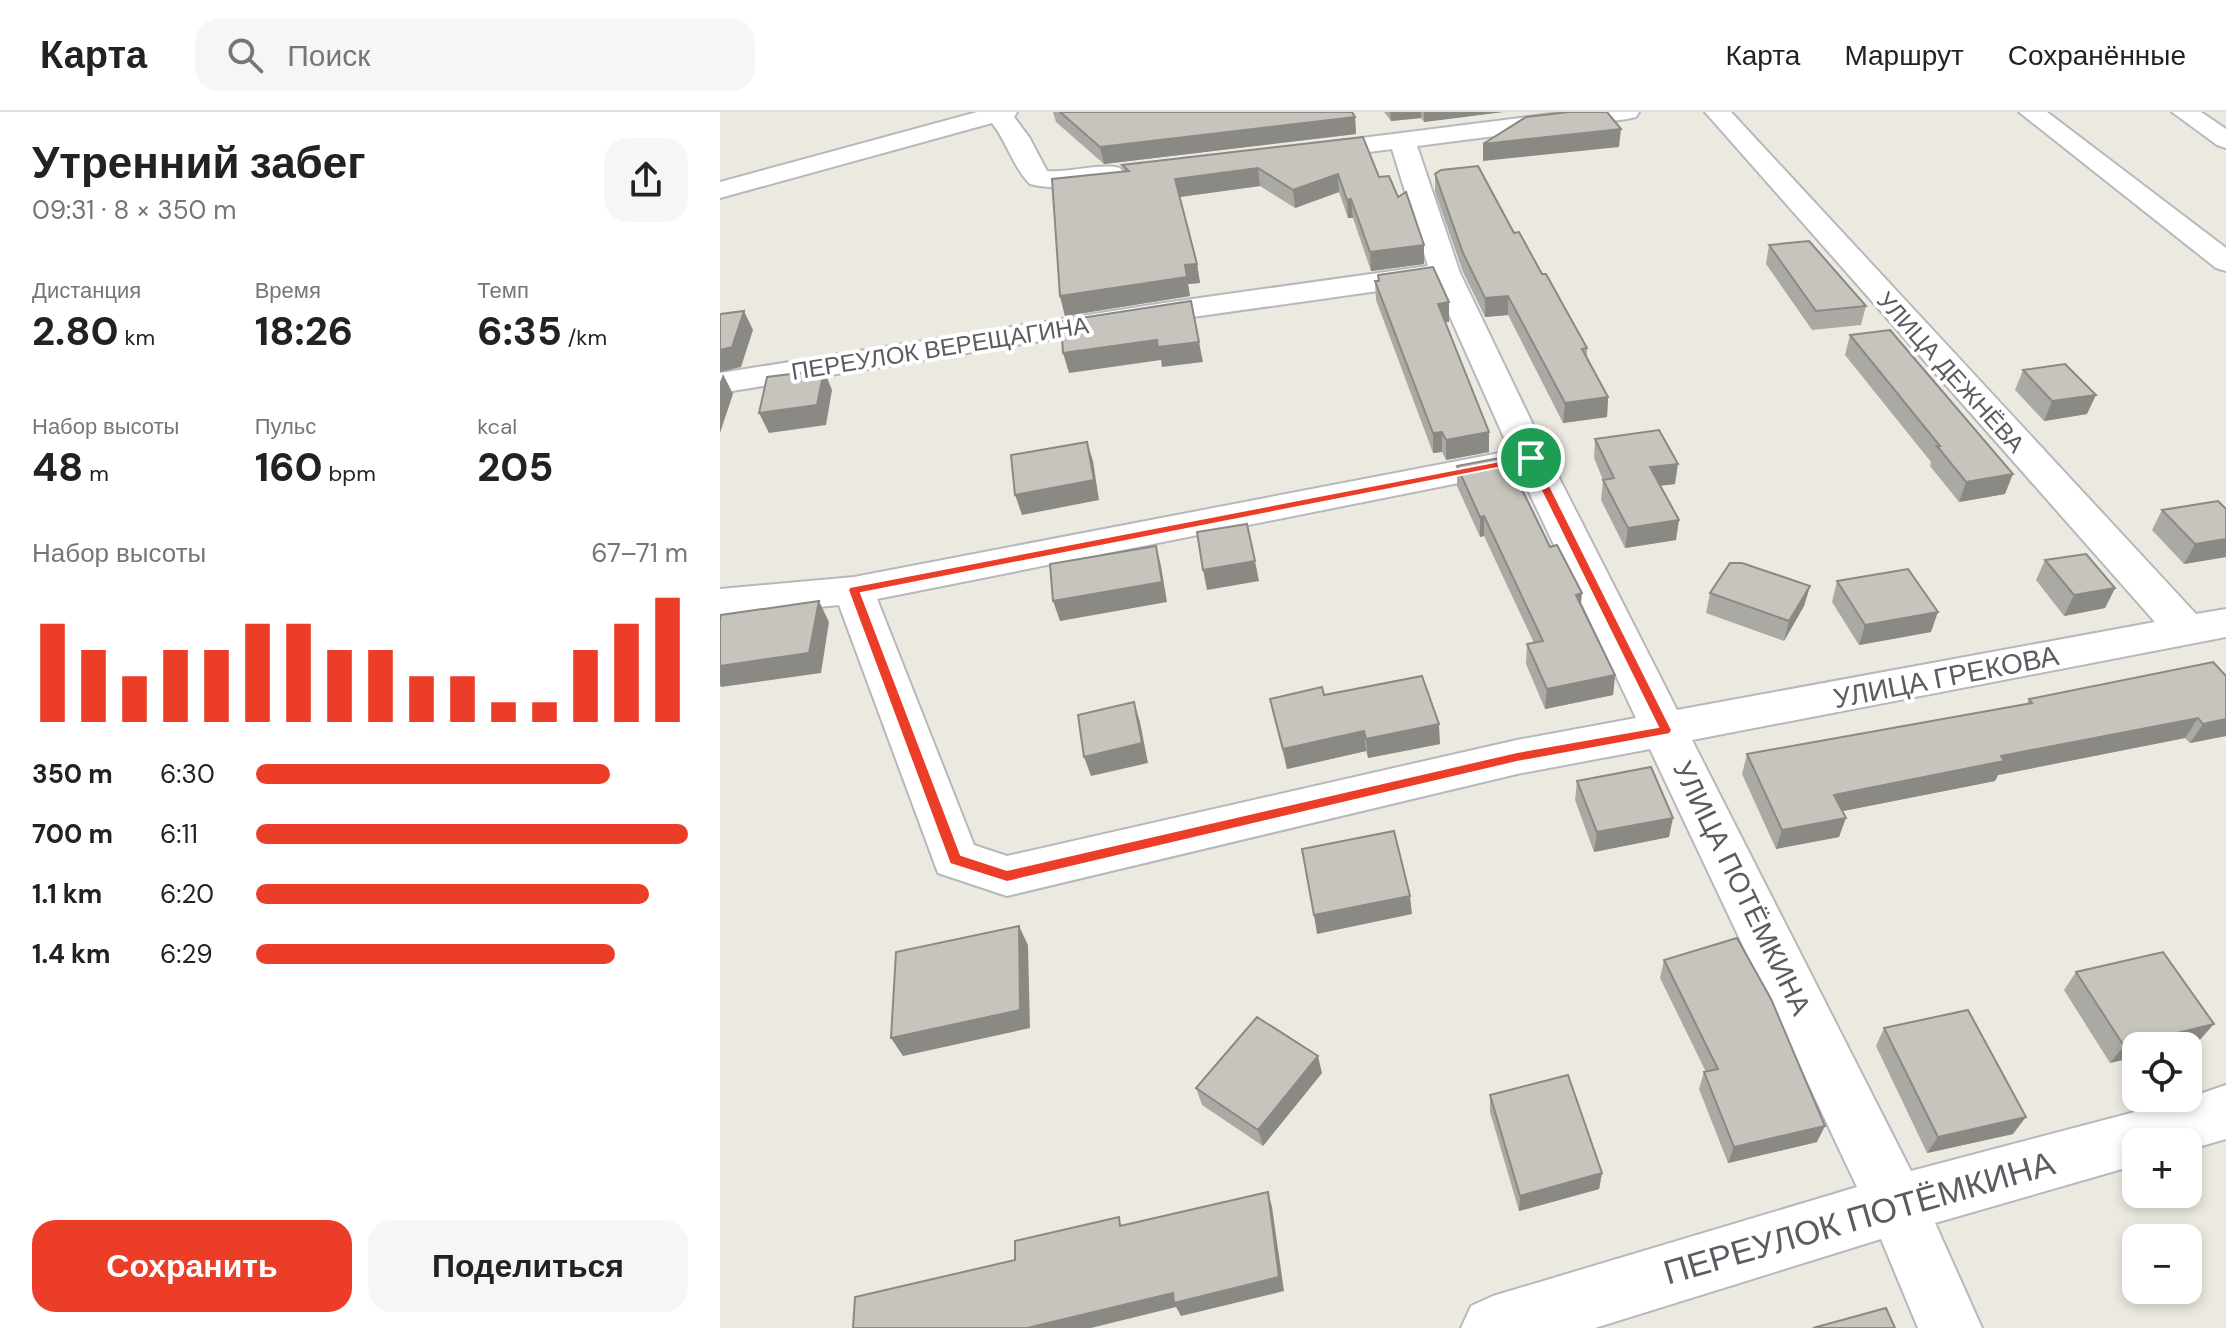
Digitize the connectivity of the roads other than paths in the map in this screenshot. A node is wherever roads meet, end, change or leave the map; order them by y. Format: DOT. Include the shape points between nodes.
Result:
graph roads {
  1 [pos="1627,112"];
  2 [pos="1717,112"];
  3 [pos="2031,112"];
  4 [pos="2184,112"];
  5 [pos="1001,113"];
  6 [pos="2226,140"];
  7 [pos="1402,141"];
  8 [pos="1278,155"];
  9 [pos="1139,171"];
  10 [pos="720,190"];
  11 [pos="2226,262"];
  12 [pos="1445,273"];
  13 [pos="720,383"];
  14 [pos="1531,458"];
  15 [pos="854,590"];
  16 [pos="720,603"];
  17 [pos="2206,627"];
  18 [pos="1666,730"];
  19 [pos="2226,1112"];
  20 [pos="1896,1205"];
  21 [pos="1493,1328"];
  22 [pos="1950,1328"];
  1 -- 7 [label="street"];
  2 -- 17 [label="street, УЛИЦА ДЕЖНЁВА"];
  3 -- 11 [label="street"];
  4 -- 6 [label="street"];
  5 -- 9 [label="street" via="1039,178"];
  5 -- 10 [label="street"];
  7 -- 8 [label="street"];
  7 -- 12 [label="street, УЛИЦА ПОТЁМКИНА"];
  12 -- 13 [label="street, ПЕРЕУЛОК ВЕРЕЩАГИНА"];
  12 -- 14 [label="street, УЛИЦА ПОТЁМКИНА"];
  14 -- 15 [label="street"];
  14 -- 18 [label="street, УЛИЦА ПОТЁМКИНА"];
  15 -- 16 [label="street"];
  15 -- 18 [label="street, УЛИЦА ГРЕКОВА" via="955,859 1007,876 1517,757"];
  17 -- 18 [label="street, УЛИЦА ГРЕКОВА"];
  18 -- 20 [label="street, УЛИЦА ПОТЁМКИНА"];
  19 -- 20 [label="street, ПЕРЕУЛОК ПОТЁМКИНА"];
  20 -- 21 [label="street, ПЕРЕУЛОК ПОТЁМКИНА"];
  20 -- 22 [label="street, УЛИЦА ПОТЁМКИНА"];
}
